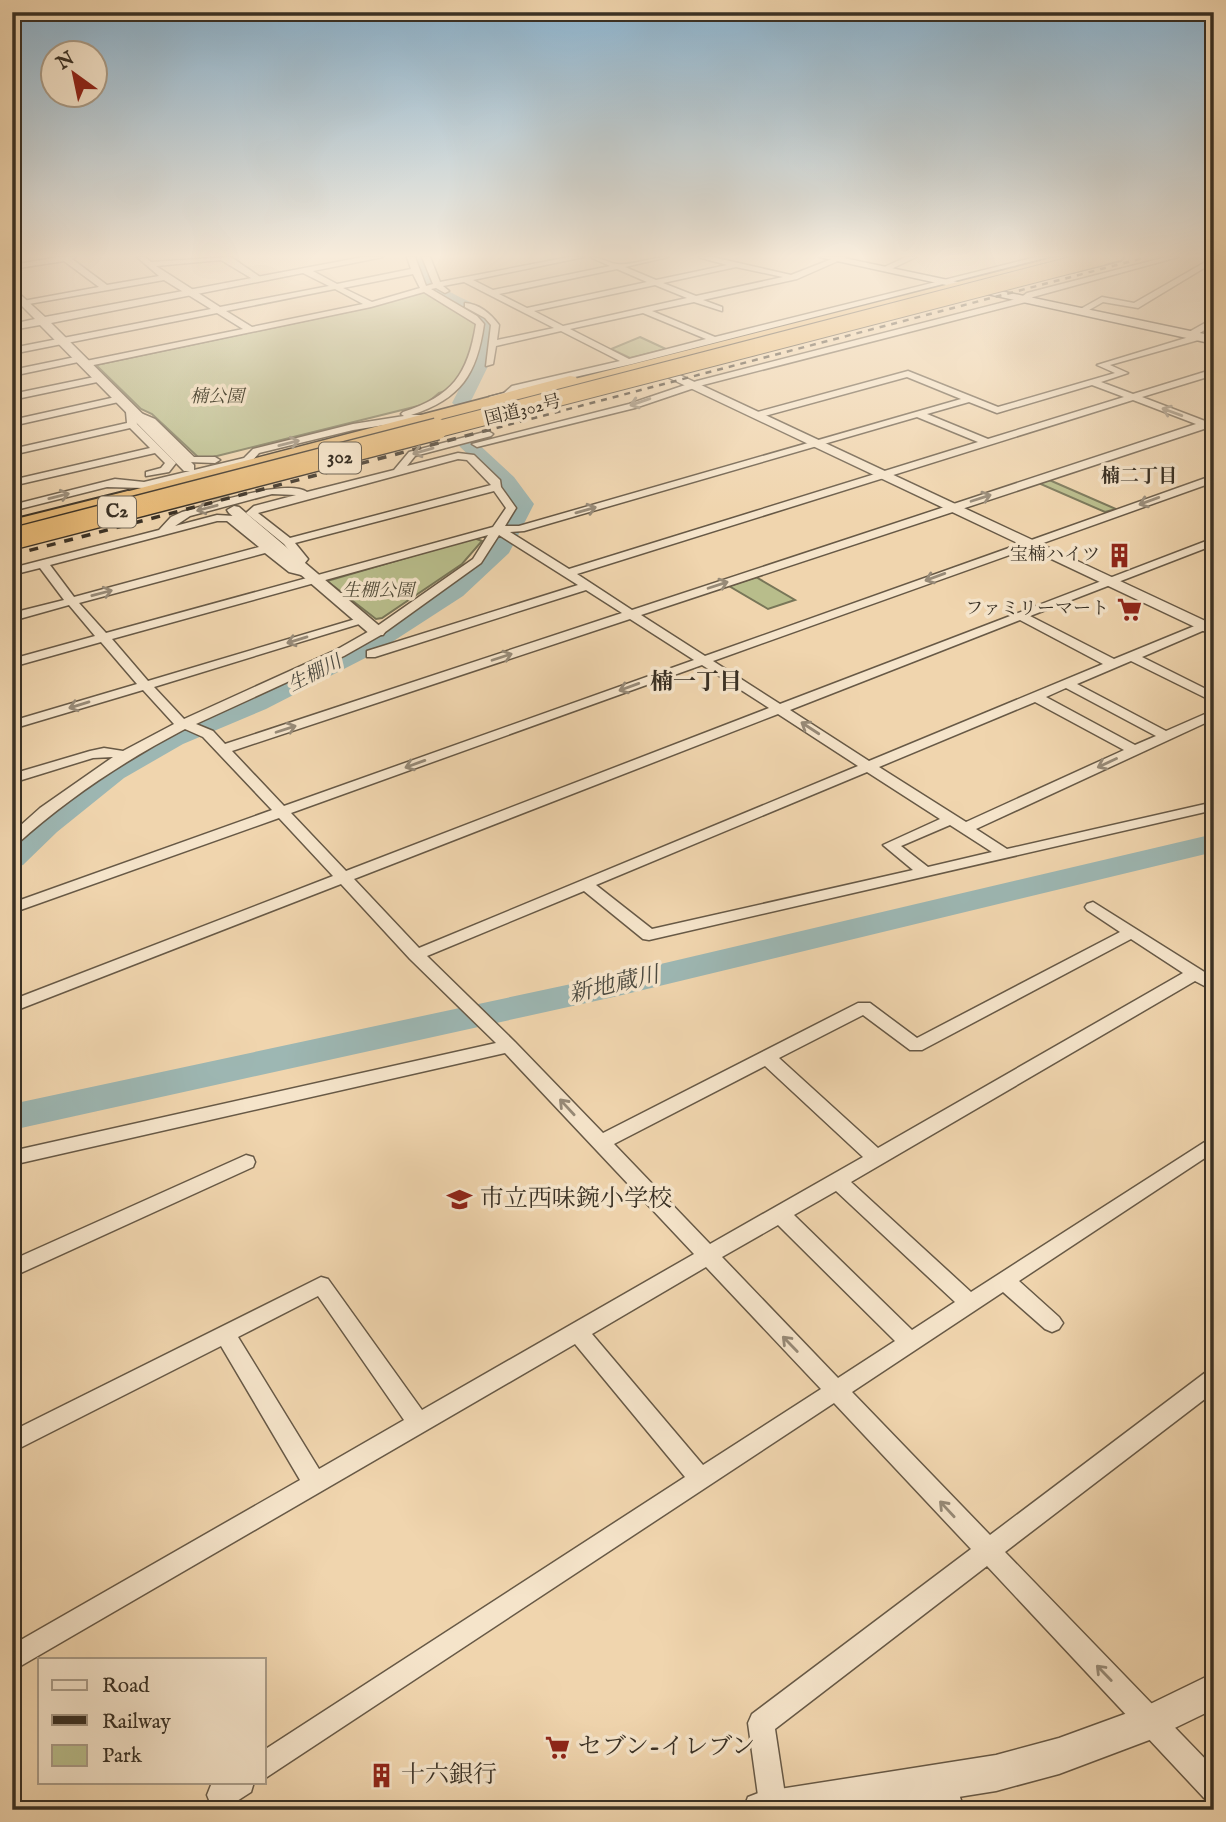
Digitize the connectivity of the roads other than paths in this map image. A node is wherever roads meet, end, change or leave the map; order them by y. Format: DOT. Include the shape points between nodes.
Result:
graph roads {
  1 [pos="57,342"];
  2 [pos="63,342"];
  3 [pos="181,342"];
  4 [pos="477,342"];
  5 [pos="502,342"];
  6 [pos="590,342"];
  7 [pos="711,342"];
  8 [pos="743,342"];
  9 [pos="745,342"];
  10 [pos="756,342"];
  11 [pos="762,342"];
  12 [pos="766,342"];
  13 [pos="862,342"];
  14 [pos="1175,342"];
  15 [pos="492,344"];
  16 [pos="12,351"];
  17 [pos="676,360"];
  18 [pos="82,361"];
  19 [pos="629,362"];
  20 [pos="489,364"];
  21 [pos="1214,372"];
  22 [pos="12,373"];
  23 [pos="99,379"];
  24 [pos="1092,382"];
  25 [pos="694,386"];
  26 [pos="12,397"];
  27 [pos="1130,397"];
  28 [pos="120,399"];
  29 [pos="970,399"];
  30 [pos="918,414"];
  31 [pos="757,415"];
  32 [pos="132,419"];
  33 [pos="12,423"];
  34 [pos="1211,424"];
  35 [pos="353,427"];
  36 [pos="449,438"];
  37 [pos="986,442"];
  38 [pos="817,443"];
  39 [pos="158,449"];
  40 [pos="256,451"];
  41 [pos="12,452"];
  42 [pos="188,468"];
  43 [pos="398,471"];
  44 [pos="882,475"];
  45 [pos="1214,478"];
  46 [pos="12,483"];
  47 [pos="107,484"];
  48 [pos="496,487"];
  49 [pos="322,491"];
  50 [pos="102,504"];
  51 [pos="140,505"];
  52 [pos="12,508"];
  53 [pos="953,508"];
  54 [pos="234,510"];
  55 [pos="12,528"];
  56 [pos="508,531"];
  57 [pos="161,533"];
  58 [pos="1214,541"];
  59 [pos="288,542"];
  60 [pos="12,543"];
  61 [pos="1029,544"];
  62 [pos="266,548"];
  63 [pos="43,564"];
  64 [pos="12,572"];
  65 [pos="569,573"];
  66 [pos="308,574"];
  67 [pos="1108,582"];
  68 [pos="588,586"];
  69 [pos="71,601"];
  70 [pos="632,614"];
  71 [pos="1020,616"];
  72 [pos="12,617"];
  73 [pos="363,621"];
  74 [pos="1211,626"];
  75 [pos="377,632"];
  76 [pos="103,638"];
  77 [pos="371,654"];
  78 [pos="1131,656"];
  79 [pos="705,660"];
  80 [pos="12,663"];
  81 [pos="1112,663"];
  82 [pos="1066,683"];
  83 [pos="143,686"];
  84 [pos="1034,696"];
  85 [pos="1214,698"];
  86 [pos="781,710"];
  87 [pos="1214,714"];
  88 [pos="12,725"];
  89 [pos="193,727"];
  90 [pos="1166,736"];
  91 [pos="222,750"];
  92 [pos="1135,751"];
  93 [pos="125,755"];
  94 [pos="868,765"];
  95 [pos="12,779"];
  96 [pos="1214,806"];
  97 [pos="281,812"];
  98 [pos="949,820"];
  99 [pos="964,829"];
  100 [pos="12,841"];
  101 [pos="1007,855"];
  102 [pos="927,873"];
  103 [pos="344,877"];
  104 [pos="585,884"];
  105 [pos="1093,907"];
  106 [pos="12,908"];
  107 [pos="1131,933"];
  108 [pos="416,955"];
  109 [pos="1194,974"];
  110 [pos="1214,986"];
  111 [pos="12,1006"];
  112 [pos="509,1046"];
  113 [pos="766,1057"];
  114 [pos="600,1143"];
  115 [pos="1214,1143"];
  116 [pos="12,1158"];
  117 [pos="878,1159"];
  118 [pos="246,1162"];
  119 [pos="838,1181"];
  120 [pos="780,1214"];
  121 [pos="708,1257"];
  122 [pos="12,1269"];
  123 [pos="1005,1280"];
  124 [pos="970,1304"];
  125 [pos="1052,1324"];
  126 [pos="578,1332"];
  127 [pos="225,1334"];
  128 [pos="911,1343"];
  129 [pos="1214,1379"];
  130 [pos="835,1391"];
  131 [pos="418,1423"];
  132 [pos="12,1442"];
  133 [pos="700,1478"];
  134 [pos="315,1483"];
  135 [pos="987,1551"];
  136 [pos="12,1659"];
  137 [pos="1214,1690"];
  138 [pos="1152,1722"];
  139 [pos="266,1765"];
  140 [pos="238,1784"];
  141 [pos="1214,1787"];
  142 [pos="946,1795"];
  143 [pos="767,1809"];
  144 [pos="227,1810"];
  1 -- 16 [label="street"];
  2 -- 18 [label="street"];
  3 -- 18 [label="street"];
  4 -- 35 [label="street" via="475,360 453,391 435,405"];
  5 -- 15 [label="street"];
  6 -- 19 [label="street"];
  7 -- 17 [label="street"];
  8 -- 17 [label="highway, 国道302号 / 302"];
  9 -- 17 [label="highway, 国道302号 / 302"];
  10 -- 50 [label="highway" via="570,381"];
  11 -- 51 [label="highway, C2, bridge"];
  12 -- 36 [label="highway, bridge"];
  13 -- 25 [label="street"];
  14 -- 24 [label="street" via="1101,365 1124,373"];
  15 -- 20 [label="street"];
  17 -- 19 [label="street"];
  17 -- 25 [label="street"];
  17 -- 50 [label="highway, 国道302号 / 302"];
  17 -- 51 [label="highway, 国道302号 / 302"];
  18 -- 22 [label="street"];
  18 -- 23 [label="street"];
  19 -- 35 [label="street" via="515,388 507,395 444,411"];
  21 -- 27 [label="street"];
  23 -- 26 [label="street"];
  23 -- 28 [label="street"];
  24 -- 27 [label="street"];
  24 -- 29 [label="street" via="997,410"];
  25 -- 31 [label="street"];
  25 -- 36 [label="street, one-way" via="586,417 473,442"];
  34 -- 27 [label="street, one-way"];
  27 -- 37 [label="street"];
  28 -- 32 [label="street"];
  28 -- 33 [label="street"];
  29 -- 30 [label="street"];
  29 -- 31 [label="street" via="908,374"];
  30 -- 37 [label="street"];
  30 -- 38 [label="street"];
  31 -- 38 [label="street"];
  32 -- 39 [label="street"];
  32 -- 40 [label="street" via="152,421 195,461"];
  32 -- 41 [label="street"];
  32 -- 42 [label="street"];
  53 -- 34 [label="street, one-way"];
  40 -- 35 [label="street, one-way"];
  36 -- 43 [label="street, one-way" via="412,454"];
  36 -- 51 [label="highway" via="209,495"];
  37 -- 44 [label="street"];
  38 -- 44 [label="street"];
  56 -- 38 [label="street, one-way"];
  39 -- 46 [label="street"];
  39 -- 47 [label="street" via="171,463 168,468"];
  40 -- 47 [label="street" via="247,460 145,485"];
  43 -- 48 [label="street" via="454,456 470,457"];
  43 -- 49 [label="street"];
  44 -- 53 [label="street"];
  44 -- 65 [label="street"];
  45 -- 61 [label="street, one-way"];
  52 -- 47 [label="street, one-way"];
  48 -- 56 [label="street" via="511,508"];
  48 -- 59 [label="street"];
  49 -- 57 [label="street, one-way" via="272,491 181,516"];
  49 -- 59 [label="street" via="251,513"];
  50 -- 55 [label="highway, 国道302号 / 302"];
  51 -- 55 [label="highway"];
  51 -- 60 [label="highway, bridge"];
  53 -- 61 [label="street"];
  70 -- 53 [label="street, one-way"];
  54 -- 66 [label="street"];
  56 -- 65 [label="street"];
  56 -- 66 [label="street"];
  56 -- 75 [label="street" via="477,561"];
  57 -- 62 [label="street" via="230,518"];
  57 -- 63 [label="street"];
  58 -- 67 [label="street"];
  59 -- 66 [label="street"];
  61 -- 67 [label="street"];
  61 -- 79 [label="street, one-way"];
  62 -- 66 [label="street" via="293,570"];
  69 -- 62 [label="street, one-way"];
  63 -- 64 [label="street"];
  63 -- 69 [label="street"];
  65 -- 68 [label="street"];
  66 -- 73 [label="street"];
  66 -- 76 [label="street"];
  67 -- 71 [label="street"];
  67 -- 74 [label="street"];
  68 -- 70 [label="street"];
  68 -- 77 [label="street"];
  69 -- 72 [label="street"];
  69 -- 76 [label="street"];
  70 -- 79 [label="street"];
  91 -- 70 [label="street, one-way"];
  71 -- 81 [label="street"];
  71 -- 86 [label="street"];
  73 -- 75 [label="street"];
  73 -- 83 [label="street, one-way"];
  74 -- 78 [label="street"];
  75 -- 89 [label="street"];
  76 -- 80 [label="street"];
  76 -- 83 [label="street"];
  78 -- 81 [label="street"];
  78 -- 85 [label="street"];
  79 -- 86 [label="street"];
  79 -- 97 [label="street, one-way"];
  81 -- 82 [label="street"];
  82 -- 84 [label="street"];
  82 -- 90 [label="street"];
  83 -- 88 [label="street, one-way"];
  83 -- 89 [label="street" via="176,720"];
  84 -- 92 [label="street"];
  84 -- 94 [label="street"];
  94 -- 86 [label="street, one-way"];
  86 -- 103 [label="street"];
  87 -- 90 [label="street"];
  89 -- 91 [label="street"];
  89 -- 93 [label="street"];
  90 -- 92 [label="street"];
  91 -- 97 [label="street"];
  92 -- 99 [label="street, one-way"];
  93 -- 95 [label="street" via="104,752"];
  93 -- 100 [label="street"];
  94 -- 98 [label="street"];
  94 -- 104 [label="street"];
  96 -- 101 [label="street"];
  97 -- 103 [label="street"];
  97 -- 106 [label="street"];
  98 -- 99 [label="street"];
  98 -- 102 [label="street" via="890,845"];
  99 -- 101 [label="street"];
  101 -- 102 [label="street"];
  102 -- 104 [label="street" via="649,935"];
  103 -- 108 [label="street"];
  103 -- 111 [label="street"];
  104 -- 108 [label="street"];
  105 -- 107 [label="street"];
  107 -- 109 [label="street"];
  107 -- 113 [label="street" via="916,1046 864,1007"];
  108 -- 112 [label="street"];
  109 -- 110 [label="street"];
  109 -- 117 [label="street"];
  114 -- 112 [label="street, one-way"];
  112 -- 116 [label="street"];
  113 -- 114 [label="street"];
  113 -- 117 [label="street"];
  114 -- 121 [label="street"];
  115 -- 123 [label="street"];
  117 -- 119 [label="street"];
  118 -- 122 [label="street"];
  119 -- 120 [label="street"];
  119 -- 124 [label="street"];
  120 -- 121 [label="street"];
  120 -- 128 [label="street"];
  121 -- 126 [label="street"];
  130 -- 121 [label="street, one-way"];
  123 -- 124 [label="street"];
  123 -- 125 [label="street"];
  124 -- 128 [label="street"];
  126 -- 131 [label="street"];
  126 -- 133 [label="street"];
  127 -- 131 [label="street" via="321,1285"];
  127 -- 132 [label="street"];
  127 -- 134 [label="street"];
  128 -- 130 [label="street"];
  129 -- 135 [label="street"];
  130 -- 133 [label="street"];
  135 -- 130 [label="street, one-way"];
  131 -- 134 [label="street"];
  133 -- 139 [label="street"];
  134 -- 136 [label="street"];
  138 -- 135 [label="street, one-way"];
  135 -- 143 [label="street" via="761,1723"];
  137 -- 138 [label="street"];
  138 -- 141 [label="street"];
  138 -- 142 [label="street" via="996,1773"];
  140 -- 144 [label="street" via="221,1795"];
  142 -- 143 [label="street"];
}
